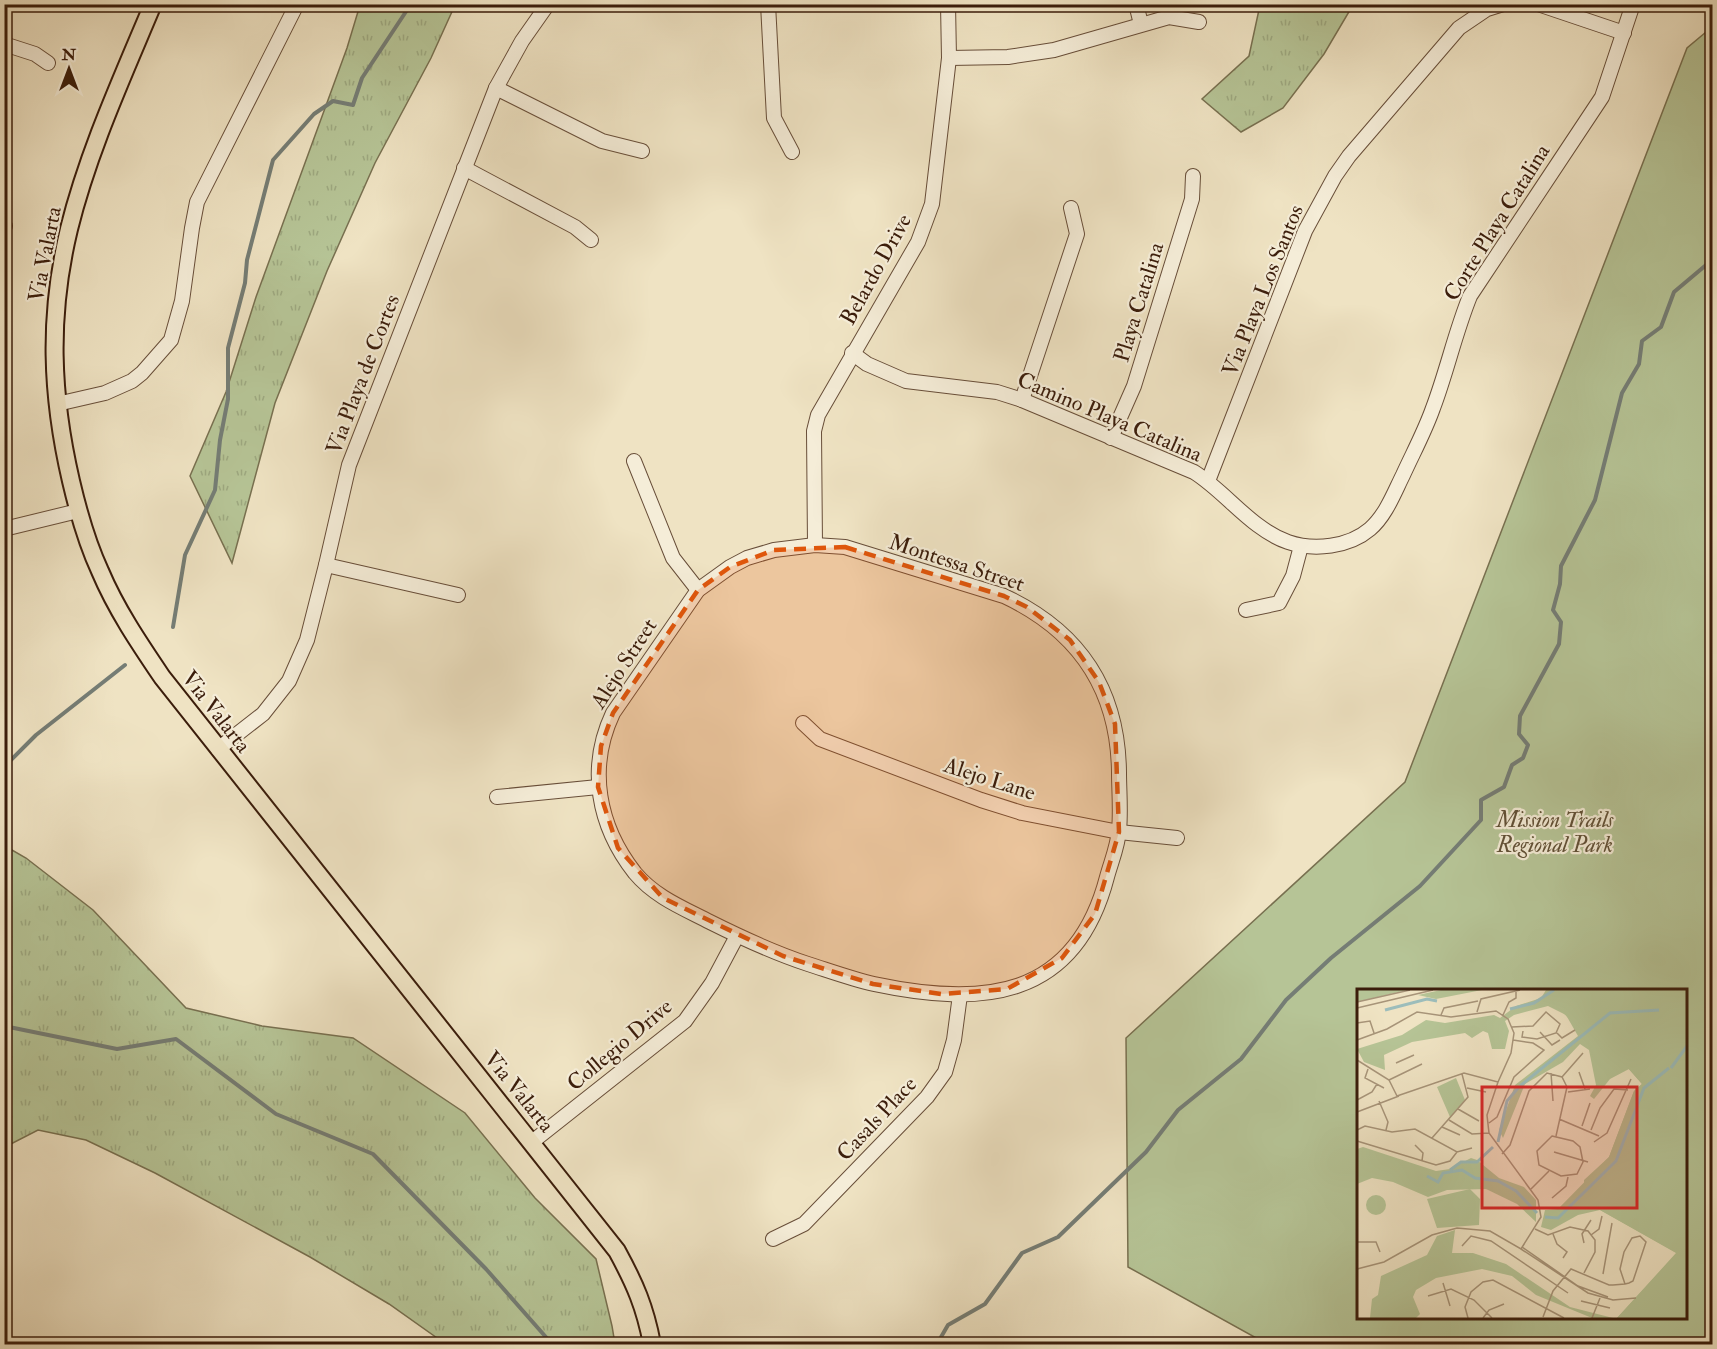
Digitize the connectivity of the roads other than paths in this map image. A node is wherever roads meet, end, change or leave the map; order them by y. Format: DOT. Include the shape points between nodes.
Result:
graph roads {
  1 [pos="153,4"];
  2 [pos="297,4"];
  3 [pos="548,4"];
  4 [pos="768,4"];
  5 [pos="948,4"];
  6 [pos="1136,4"];
  7 [pos="1503,4"];
  8 [pos="1538,4"];
  9 [pos="1633,4"];
  10 [pos="1199,22"];
  11 [pos="1141,24"];
  12 [pos="1624,33"];
  13 [pos="4,44"];
  14 [pos="949,58"];
  15 [pos="48,63"];
  16 [pos="496,88"];
  17 [pos="642,152"];
  18 [pos="792,152"];
  19 [pos="464,168"];
  20 [pos="1193,176"];
  21 [pos="1071,208"];
  22 [pos="591,240"];
  23 [pos="852,353"];
  24 [pos="1022,400"];
  25 [pos="57,404"];
  26 [pos="1111,438"];
  27 [pos="634,461"];
  28 [pos="1208,481"];
  29 [pos="78,512"];
  30 [pos="4,529"];
  31 [pos="815,545"];
  32 [pos="1301,546"];
  33 [pos="326,566"];
  34 [pos="698,590"];
  35 [pos="458,596"];
  36 [pos="1246,610"];
  37 [pos="802,723"];
  38 [pos="218,749"];
  39 [pos="598,787"];
  40 [pos="497,797"];
  41 [pos="1119,832"];
  42 [pos="1177,838"];
  43 [pos="737,936"];
  44 [pos="960,995"];
  45 [pos="532,1142"];
  46 [pos="773,1239"];
  47 [pos="652,1344"];
  1 -- 25 [label="main road, Via Valarta" via="85,172 68,231 55,308"];
  2 -- 25 [label="street" via="197,202 182,301 171,340 132,381 105,393"];
  3 -- 16 [label="street, Via Playa de Cortes"];
  4 -- 18 [label="street" via="774,118"];
  5 -- 14 [label="street, Belardo Drive"];
  6 -- 11 [label="street"];
  7 -- 28 [label="street, Via Playa Los Santos" via="1487,9 1459,28 1335,176 1305,231"];
  8 -- 12 [label="street"];
  9 -- 12 [label="street, Corte Playa Catalina"];
  10 -- 11 [label="street" via="1169,17"];
  11 -- 14 [label="street" via="1054,50 1008,57"];
  12 -- 32 [label="street, Corte Playa Catalina" via="1602,97 1470,296 1433,409 1387,508 1370,529 1348,541 1323,547"];
  13 -- 15 [label="street"];
  14 -- 23 [label="street, Belardo Drive" via="932,204 918,242"];
  16 -- 17 [label="street" via="602,141"];
  16 -- 19 [label="street, Via Playa de Cortes"];
  19 -- 22 [label="street" via="575,227"];
  19 -- 33 [label="street, Via Playa de Cortes" via="349,465"];
  20 -- 26 [label="street, Playa Catalina" via="1189,210 1134,386"];
  21 -- 24 [label="street" via="1077,234"];
  23 -- 24 [label="street, Camino Playa Catalina" via="906,381 998,392"];
  23 -- 31 [label="street, Belardo Drive" via="818,415 814,431"];
  24 -- 26 [label="street, Camino Playa Catalina"];
  25 -- 29 [label="main road, Via Valarta"];
  26 -- 28 [label="street, Camino Playa Catalina"];
  27 -- 34 [label="street" via="673,558"];
  28 -- 32 [label="street, Camino Playa Catalina" via="1260,527"];
  29 -- 30 [label="street"];
  29 -- 38 [label="main road, Via Valarta" via="99,571 130,630"];
  31 -- 34 [label="street, Alejo Street" via="747,558"];
  31 -- 41 [label="street, Montessa Street" via="845,547 1004,596 1027,607 1070,640 1099,682 1115,724"];
  32 -- 36 [label="street" via="1293,576 1279,603"];
  33 -- 35 [label="street"];
  33 -- 38 [label="street, Via Playa de Cortes" via="307,640 289,681 263,714"];
  34 -- 39 [label="street, Alejo Street" via="613,713 601,746"];
  37 -- 41 [label="street, Alejo Lane" via="820,739 981,800 1022,813"];
  38 -- 45 [label="main road, Via Valarta"];
  39 -- 40 [label="street"];
  39 -- 43 [label="street, Alejo Street" via="610,832 638,875 663,898"];
  41 -- 42 [label="street, Alejo Lane"];
  41 -- 44 [label="street, Montessa Street" via="1101,902 1072,949 1022,984 992,993"];
  43 -- 44 [label="street, Montessa Street" via="783,956 873,984"];
  43 -- 45 [label="street, Collegio Drive" via="712,983 685,1021"];
  44 -- 46 [label="street, Casals Place" via="945,1072 927,1097 804,1224"];
  45 -- 47 [label="main road, Via Valarta" via="617,1251 637,1288"];
}
